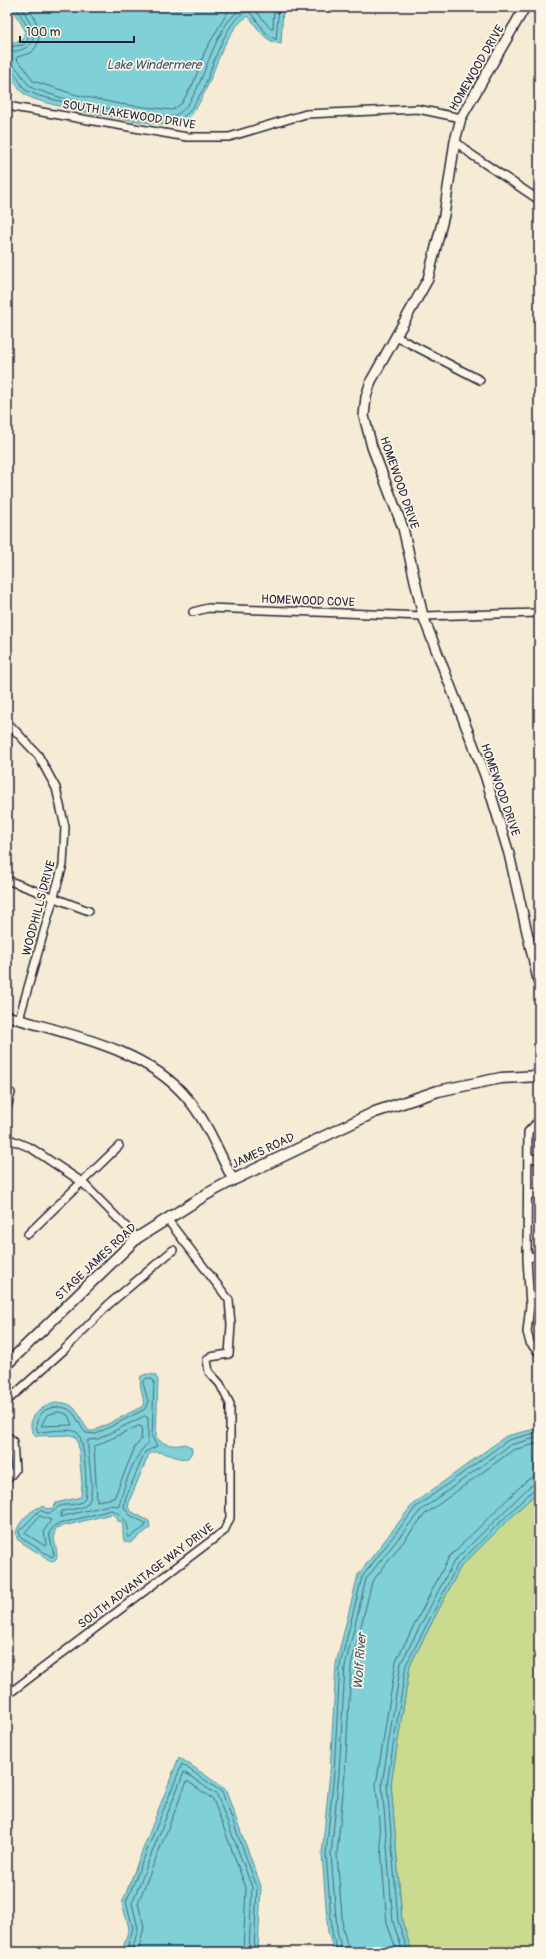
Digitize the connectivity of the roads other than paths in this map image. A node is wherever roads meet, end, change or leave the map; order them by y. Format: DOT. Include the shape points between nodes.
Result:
graph roads {
  1 [pos="525,7"];
  2 [pos="7,106"];
  3 [pos="461,118"];
  4 [pos="455,141"];
  5 [pos="539,200"];
  6 [pos="395,336"];
  7 [pos="480,380"];
  8 [pos="193,612"];
  9 [pos="539,613"];
  10 [pos="423,616"];
  11 [pos="7,722"];
  12 [pos="7,880"];
  13 [pos="54,898"];
  14 [pos="89,911"];
  15 [pos="539,984"];
  16 [pos="7,1016"];
  17 [pos="19,1020"];
  18 [pos="539,1076"];
  19 [pos="11,1093"];
  20 [pos="7,1108"];
  21 [pos="539,1120"];
  22 [pos="7,1138"];
  23 [pos="119,1146"];
  24 [pos="528,1157"];
  25 [pos="539,1160"];
  26 [pos="233,1180"];
  27 [pos="82,1182"];
  28 [pos="539,1192"];
  29 [pos="528,1195"];
  30 [pos="167,1219"];
  31 [pos="28,1234"];
  32 [pos="138,1238"];
  33 [pos="173,1250"];
  34 [pos="539,1254"];
  35 [pos="527,1258"];
  36 [pos="539,1302"];
  37 [pos="530,1305"];
  38 [pos="539,1353"];
  39 [pos="7,1364"];
  40 [pos="7,1401"];
  41 [pos="7,1438"];
  42 [pos="7,1480"];
  43 [pos="7,1695"];
  1 -- 3 [label="street, HOMEWOOD DRIVE"];
  2 -- 3 [label="street, SOUTH LAKEWOOD DRIVE" via="187,137 229,137 306,114 418,109"];
  3 -- 4 [label="street, HOMEWOOD DRIVE"];
  4 -- 5 [label="street"];
  4 -- 6 [label="street, HOMEWOOD DRIVE" via="444,215 428,279"];
  6 -- 7 [label="street"];
  6 -- 10 [label="street, HOMEWOOD DRIVE" via="371,381 364,416 372,447 403,528"];
  8 -- 10 [label="street, HOMEWOOD COVE" via="208,608"];
  9 -- 10 [label="street, HOMEWOOD COVE"];
  10 -- 15 [label="street, HOMEWOOD DRIVE" via="487,781 509,854"];
  11 -- 13 [label="street, WOODHILLS DRIVE" via="38,755 56,788 65,827 63,865"];
  12 -- 13 [label="street"];
  13 -- 14 [label="street"];
  13 -- 17 [label="street, WOODHILLS DRIVE"];
  16 -- 17 [label="street, JAMES ROAD"];
  17 -- 26 [label="street, JAMES ROAD" via="113,1049 141,1061 164,1075 188,1098"];
  18 -- 26 [label="main road, JAMES ROAD" via="501,1078 438,1091 375,1112"];
  19 -- 20 [label="street"];
  21 -- 24 [label="street" via="528,1132"];
  22 -- 27 [label="street" via="31,1148"];
  23 -- 27 [label="street"];
  24 -- 25 [label="street"];
  24 -- 29 [label="street"];
  26 -- 30 [label="main road, STAGE JAMES ROAD"];
  27 -- 31 [label="street"];
  27 -- 32 [label="street"];
  28 -- 29 [label="street"];
  29 -- 35 [label="street"];
  30 -- 32 [label="main road, STAGE JAMES ROAD"];
  30 -- 43 [label="street, SOUTH ADVANTAGE WAY DRIVE" via="229,1300 229,1354 210,1357 207,1360 209,1372 220,1384 230,1404 230,1518 224,1531"];
  32 -- 39 [label="main road, STAGE JAMES ROAD"];
  33 -- 40 [label="street" via="108,1305 64,1350"];
  34 -- 35 [label="street"];
  35 -- 37 [label="street"];
  36 -- 37 [label="street"];
  37 -- 38 [label="street" via="527,1332 530,1343"];
  41 -- 42 [label="street" via="13,1442 15,1470"];
}
